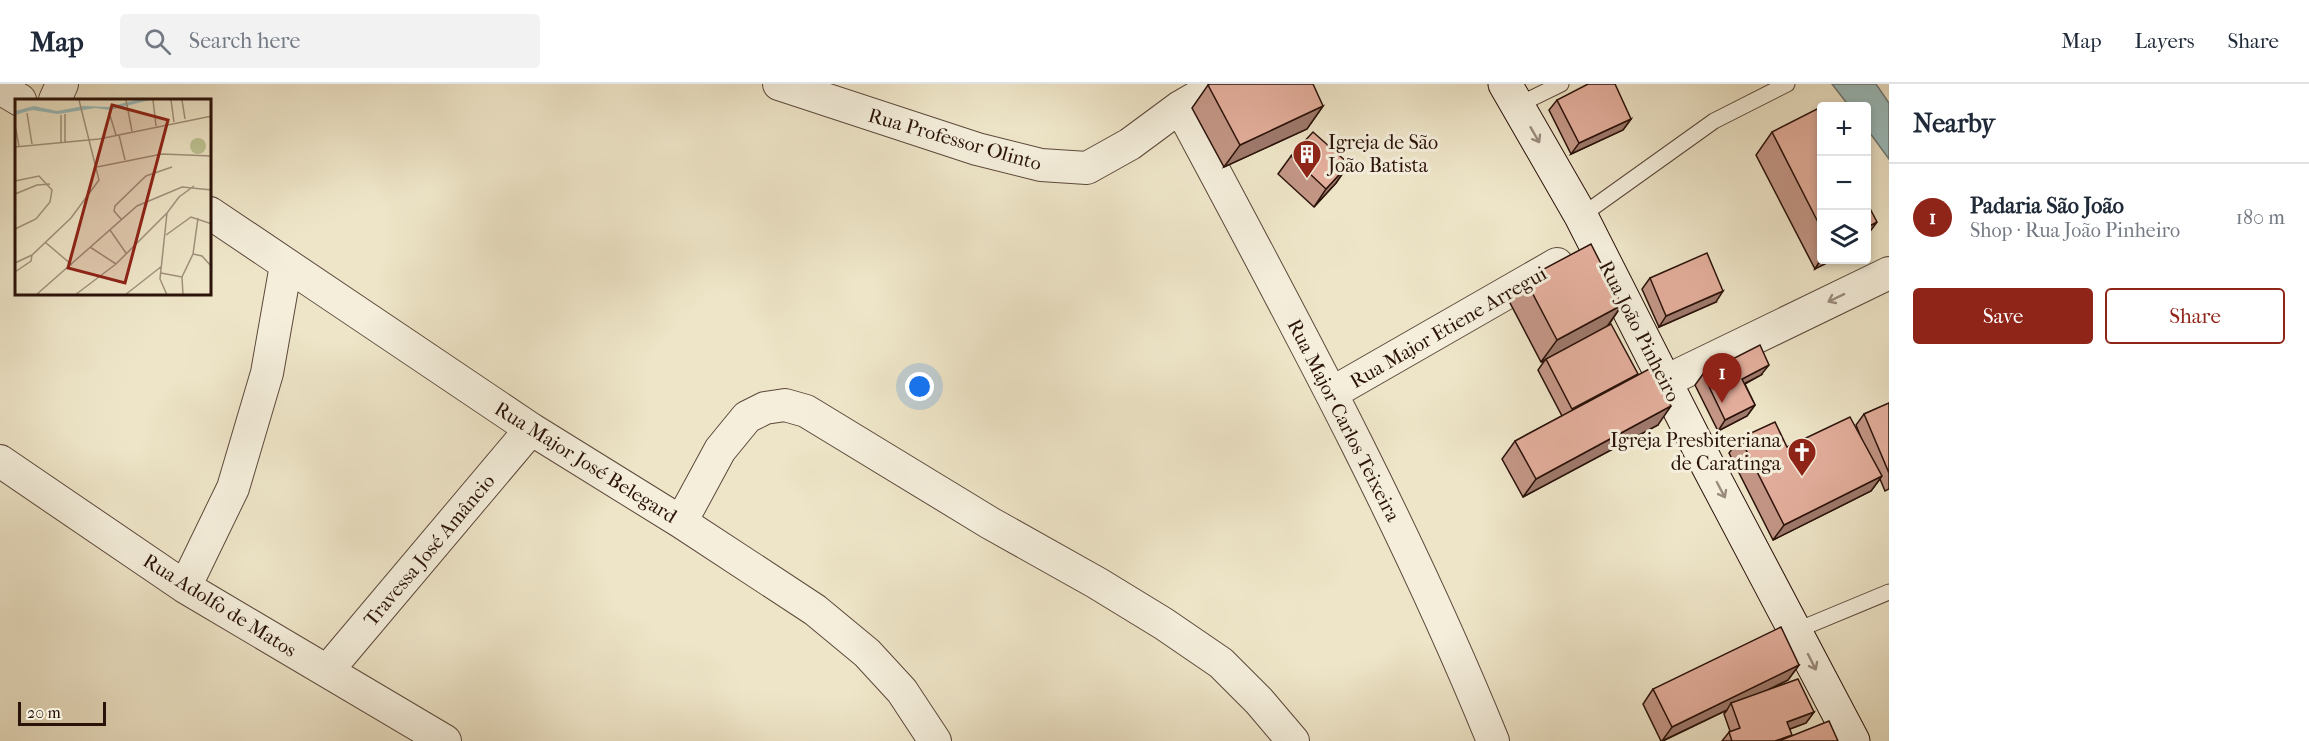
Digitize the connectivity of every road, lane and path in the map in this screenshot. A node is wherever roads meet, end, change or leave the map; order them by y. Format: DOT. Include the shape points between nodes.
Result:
graph roads {
  1 [pos="62,84"];
  2 [pos="778,84"];
  3 [pos="1220,84"];
  4 [pos="1561,84"];
  5 [pos="1787,84"];
  6 [pos="0,88"];
  7 [pos="1512,95"];
  8 [pos="18,99"];
  9 [pos="55,99"];
  10 [pos="1180,107"];
  11 [pos="212,214"];
  12 [pos="1588,229"];
  13 [pos="286,265"];
  14 [pos="1889,273"];
  15 [pos="1666,381"];
  16 [pos="1332,393"];
  17 [pos="531,429"];
  18 [pos="0,460"];
  19 [pos="681,522"];
  20 [pos="185,587"];
  21 [pos="1889,592"];
  22 [pos="1795,631"];
  23 [pos="327,671"];
  24 [pos="445,741"];
  25 [pos="935,741"];
  26 [pos="1293,741"];
  27 [pos="1493,741"];
  28 [pos="1853,741"];
  1 -- 9 [label="street"];
  2 -- 10 [label="street, Rua Professor Olinto" via="977,149 1041,165 1087,168 1130,144"];
  3 -- 10 [label="street, Rua Professor Olinto"];
  4 -- 7 [label="lane"];
  5 -- 12 [label="lane" via="1714,121"];
  6 -- 8 [label="street"];
  7 -- 12 [label="main road, Rua João Pinheiro, one-way"];
  10 -- 16 [label="street, Rua Major Carlos Teixeira"];
  11 -- 13 [label="street, Rua Major José Belegard"];
  12 -- 15 [label="main road, Rua João Pinheiro"];
  12 -- 16 [label="street, Rua Major Etiene Arregui"];
  13 -- 17 [label="street, Rua Major José Belegard"];
  13 -- 20 [label="street" via="267,373 233,488"];
  14 -- 15 [label="street, one-way"];
  15 -- 22 [label="main road, Rua João Pinheiro, one-way"];
  16 -- 27 [label="street, Rua Major Carlos Teixeira" via="1432,597"];
  17 -- 19 [label="street, Rua Major José Belegard"];
  17 -- 23 [label="street, Travessa José Amâncio"];
  18 -- 20 [label="street, Rua Adolfo de Matos"];
  19 -- 25 [label="street, Rua Major José Belegard" via="815,610 867,653 902,691"];
  19 -- 26 [label="street" via="720,450 747,417 765,408 785,405 806,411 1164,624 1221,663"];
  20 -- 23 [label="street, Rua Adolfo de Matos"];
  21 -- 22 [label="lane"];
  22 -- 28 [label="main road, Rua João Pinheiro, one-way"];
  23 -- 24 [label="street, Rua Adolfo de Matos"];
}
